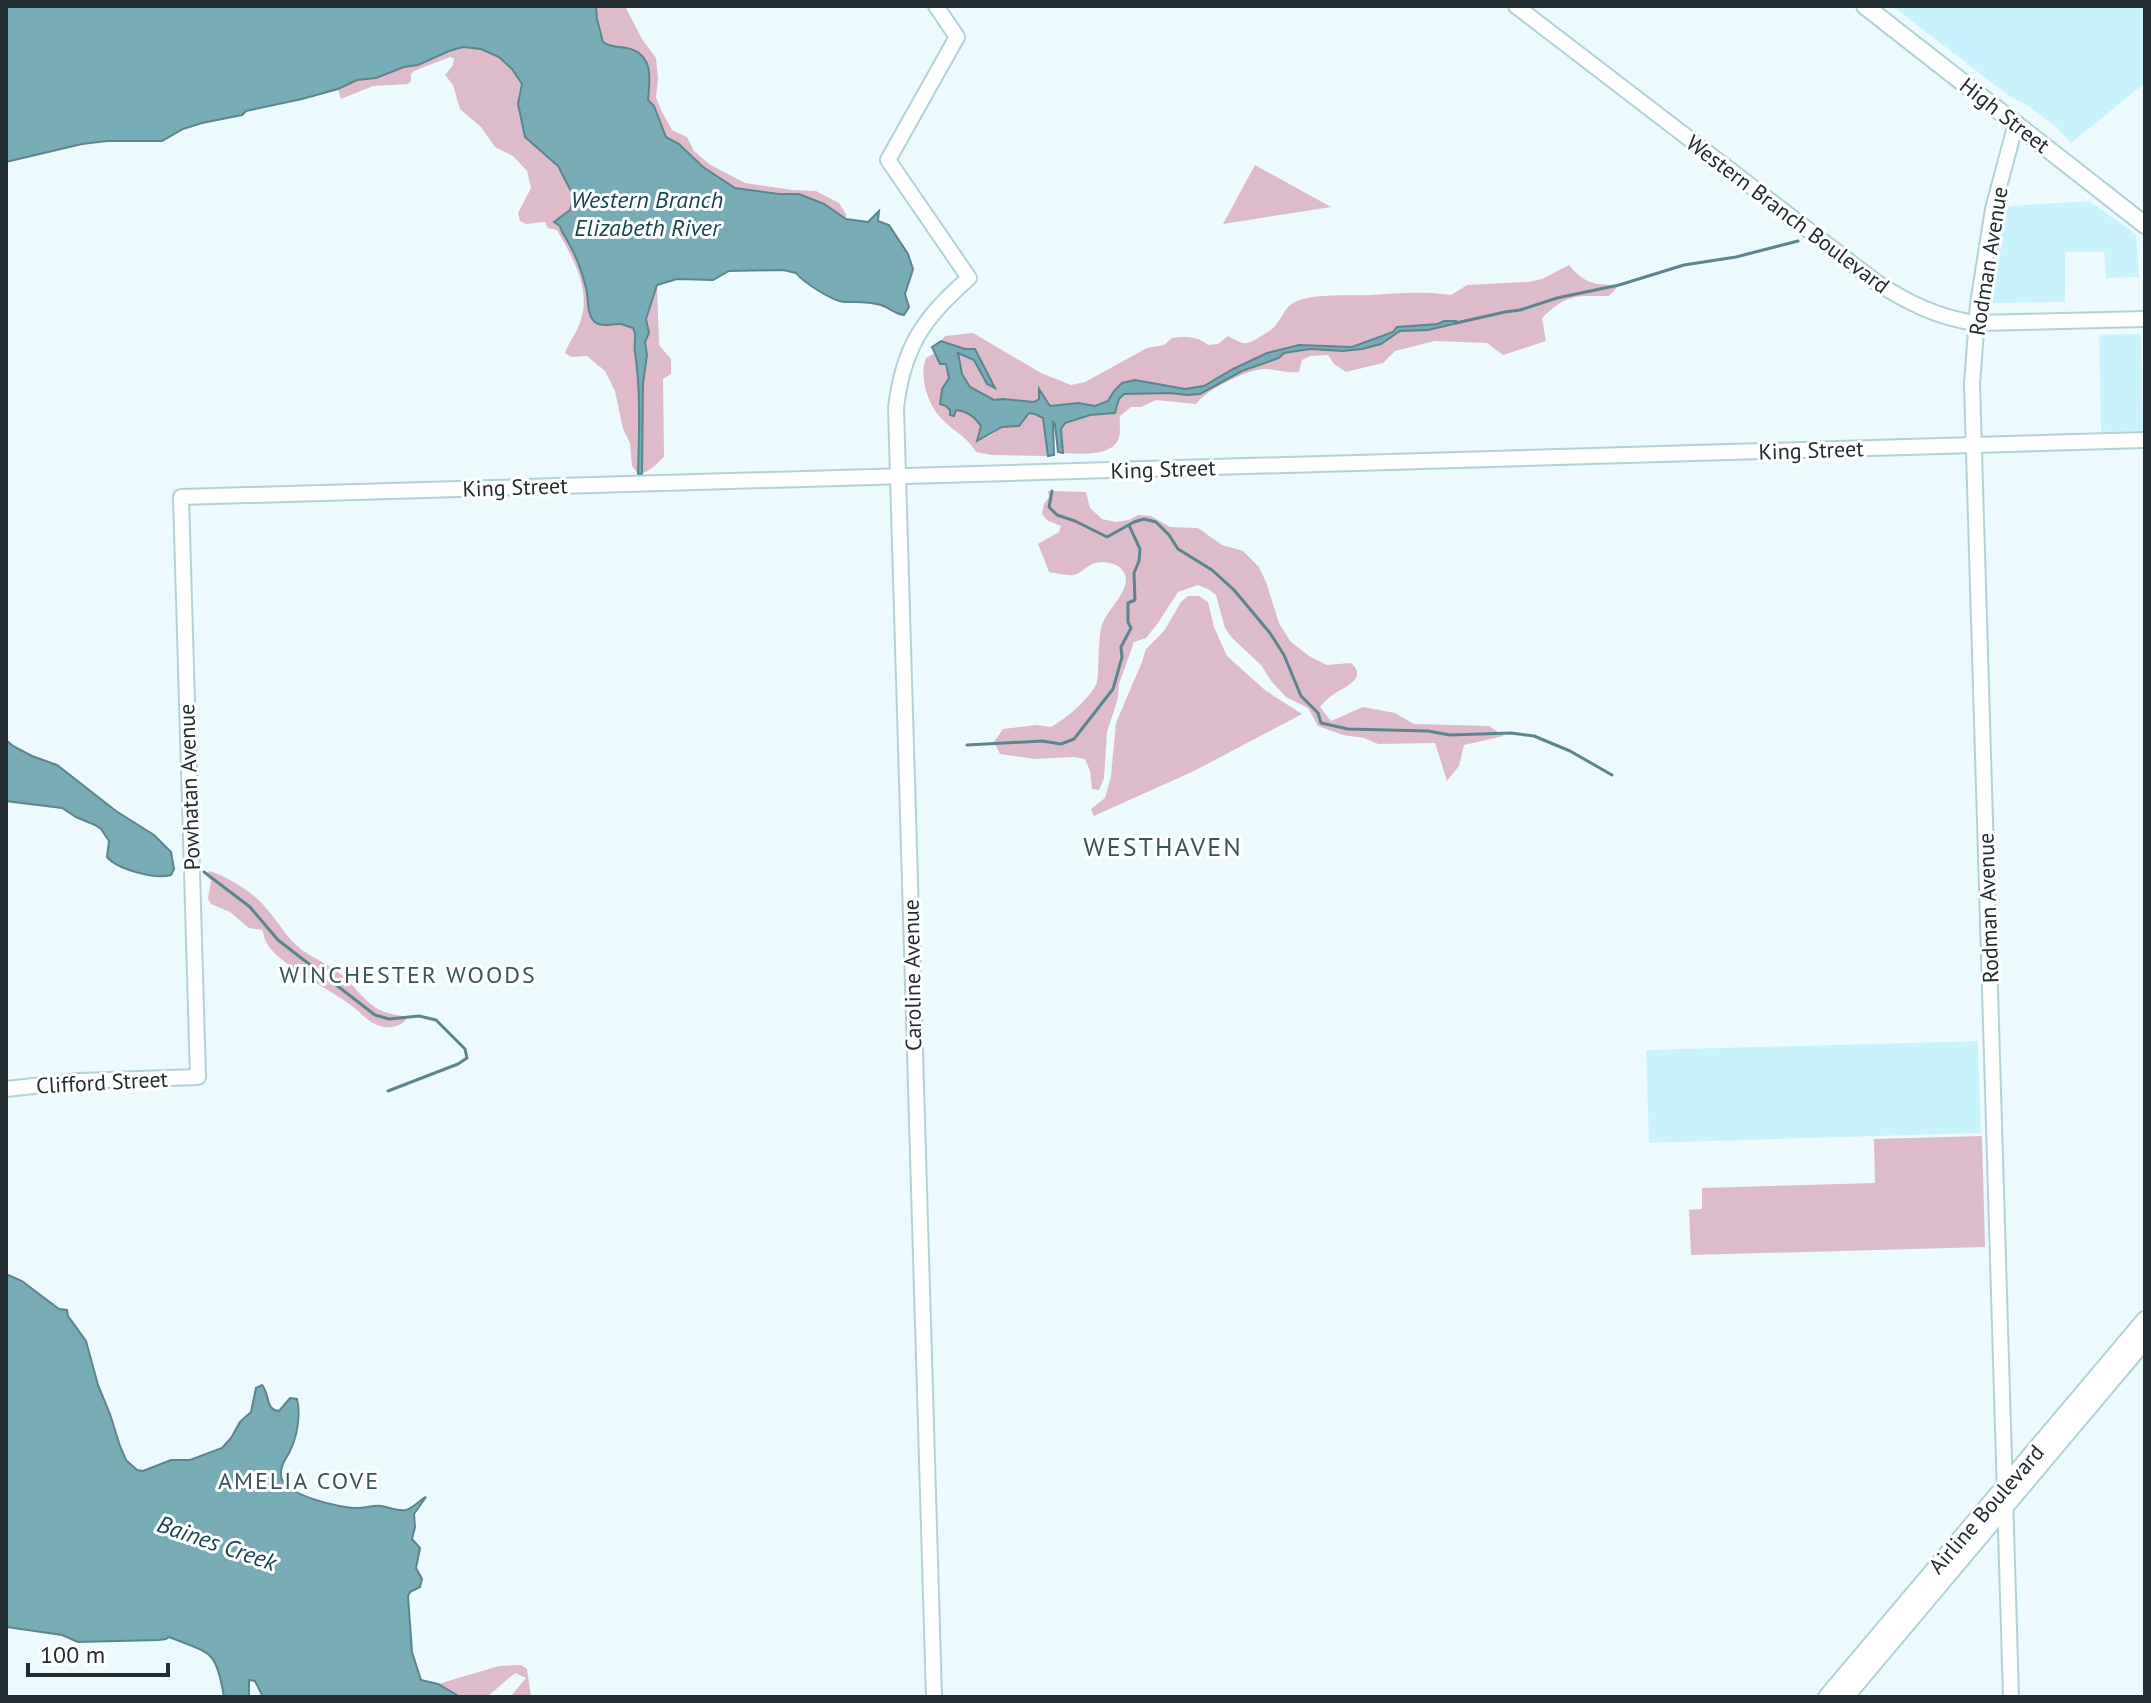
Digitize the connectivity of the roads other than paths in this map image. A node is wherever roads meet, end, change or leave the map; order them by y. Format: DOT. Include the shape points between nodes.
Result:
graph roads {
  1 [pos="936,6"];
  2 [pos="1516,6"];
  3 [pos="1865,6"];
  4 [pos="2016,123"];
  5 [pos="2145,225"];
  6 [pos="2145,319"];
  7 [pos="1976,323"];
  8 [pos="2145,440"];
  9 [pos="1974,446"];
  10 [pos="898,476"];
  11 [pos="181,497"];
  12 [pos="198,1077"];
  13 [pos="6,1089"];
  14 [pos="2145,1320"];
  15 [pos="2145,1340"];
  16 [pos="2004,1489"];
  17 [pos="2005,1507"];
  18 [pos="934,1697"];
  19 [pos="1827,1697"];
  20 [pos="1845,1697"];
  21 [pos="2011,1697"];
  1 -- 10 [label="street, Caroline Avenue" via="957,37 888,160 969,278 930,316 908,355 896,408"];
  2 -- 7 [label="street, Western Branch Boulevard" via="1876,282 1929,312"];
  3 -- 4 [label="main road, High Street"];
  4 -- 5 [label="main road, High Street"];
  4 -- 7 [label="street, Rodman Avenue" via="1993,209"];
  6 -- 7 [label="street, Western Branch Boulevard"];
  7 -- 9 [label="street, Rodman Avenue"];
  8 -- 9 [label="street, King Street"];
  9 -- 10 [label="street, King Street"];
  9 -- 16 [label="street, Rodman Avenue"];
  10 -- 11 [label="street, King Street"];
  10 -- 18 [label="street, Caroline Avenue"];
  11 -- 12 [label="street, Powhatan Avenue"];
  12 -- 13 [label="street, Clifford Street"];
  14 -- 16 [label="main road, Airline Boulevard"];
  15 -- 17 [label="main road, Airline Boulevard"];
  16 -- 17 [label="street, Rodman Avenue"];
  16 -- 19 [label="main road, Airline Boulevard"];
  17 -- 20 [label="main road, Airline Boulevard"];
  17 -- 21 [label="street, Rodman Avenue"];
}
